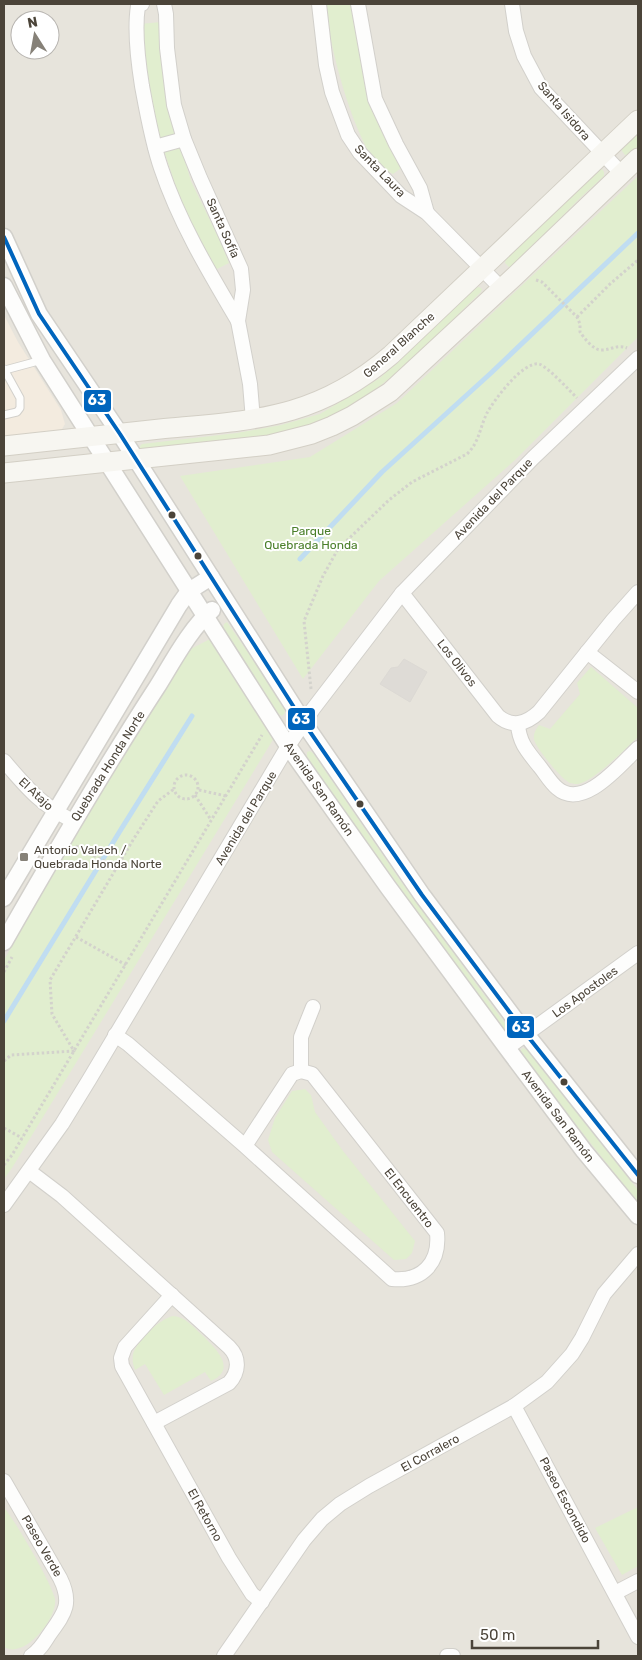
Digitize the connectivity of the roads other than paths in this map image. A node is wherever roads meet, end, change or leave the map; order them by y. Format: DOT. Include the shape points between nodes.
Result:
graph roads {
  1 [pos="142,4"];
  2 [pos="164,4"];
  3 [pos="319,4"];
  4 [pos="358,4"];
  5 [pos="516,6"];
  6 [pos="638,120"];
  7 [pos="184,138"];
  8 [pos="155,147"];
  9 [pos="603,154"];
  10 [pos="638,158"];
  11 [pos="622,174"];
  12 [pos="427,213"];
  13 [pos="4,237"];
  14 [pos="482,269"];
  15 [pos="4,286"];
  16 [pos="501,288"];
  17 [pos="238,321"];
  18 [pos="638,358"];
  19 [pos="42,360"];
  20 [pos="4,370"];
  21 [pos="4,415"];
  22 [pos="253,420"];
  23 [pos="120,434"];
  24 [pos="91,437"];
  25 [pos="4,446"];
  26 [pos="136,460"];
  27 [pos="108,463"];
  28 [pos="4,473"];
  29 [pos="211,577"];
  30 [pos="189,591"];
  31 [pos="638,592"];
  32 [pos="402,593"];
  33 [pos="225,600"];
  34 [pos="206,615"];
  35 [pos="586,652"];
  36 [pos="638,692"];
  37 [pos="304,723"];
  38 [pos="518,724"];
  39 [pos="288,746"];
  40 [pos="638,748"];
  41 [pos="4,761"];
  42 [pos="54,812"];
  43 [pos="73,821"];
  44 [pos="4,898"];
  45 [pos="4,942"];
  46 [pos="638,953"];
  47 [pos="313,1007"];
  48 [pos="526,1034"];
  49 [pos="115,1035"];
  50 [pos="506,1048"];
  51 [pos="301,1071"];
  52 [pos="245,1146"];
  53 [pos="29,1171"];
  54 [pos="638,1175"];
  55 [pos="4,1205"];
  56 [pos="638,1216"];
  57 [pos="638,1254"];
  58 [pos="172,1295"];
  59 [pos="514,1406"];
  60 [pos="154,1423"];
  61 [pos="5,1487"];
  62 [pos="638,1581"];
  63 [pos="615,1593"];
  64 [pos="262,1602"];
  65 [pos="638,1636"];
  66 [pos="31,1656"];
  67 [pos="224,1656"];
  68 [pos="447,1656"];
  69 [pos="453,1656"];
  1 -- 8 [label="street, Santa Sofía" via="138,6 136,18 139,69"];
  2 -- 7 [label="street, Santa Sofía" via="174,105"];
  3 -- 12 [label="street, Santa Laura" via="326,65 348,135 360,153 402,196"];
  4 -- 12 [label="street, Santa Laura" via="375,99 420,188"];
  5 -- 9 [label="street, Santa Isidora" via="516,31 524,56 541,88"];
  6 -- 9 [label="main road, General Blanche"];
  7 -- 8 [label="street"];
  7 -- 17 [label="street, Santa Sofía" via="241,269 243,290"];
  8 -- 17 [label="street, Santa Sofía" via="182,218"];
  9 -- 11 [label="street, Santa Isidora"];
  9 -- 14 [label="main road, General Blanche"];
  10 -- 11 [label="main road"];
  11 -- 16 [label="main road"];
  12 -- 14 [label="street, Santa Laura"];
  13 -- 23 [label="street, Avenida San Ramón" via="39,314"];
  14 -- 16 [label="street, Santa Laura"];
  14 -- 22 [label="main road, General Blanche" via="362,378 301,409"];
  15 -- 19 [label="street, Avenida San Ramón"];
  16 -- 26 [label="main road" via="390,392 332,426 269,445"];
  17 -- 22 [label="street, Santa Sofía"];
  18 -- 32 [label="street, Avenida del Parque" via="533,458"];
  19 -- 20 [label="lane"];
  19 -- 24 [label="street, Avenida San Ramón"];
  20 -- 21 [label="lane" via="21,403 17,412"];
  22 -- 23 [label="main road, General Blanche"];
  23 -- 24 [label="main road, General Blanche"];
  23 -- 26 [label="street, Avenida San Ramón"];
  24 -- 25 [label="main road, General Blanche"];
  24 -- 27 [label="street, Avenida San Ramón"];
  26 -- 27 [label="main road"];
  26 -- 29 [label="street, Avenida San Ramón"];
  27 -- 28 [label="main road"];
  27 -- 30 [label="street, Avenida San Ramón"];
  29 -- 30 [label="street, Quebrada Honda Norte"];
  29 -- 33 [label="street, Avenida San Ramón"];
  30 -- 34 [label="street, Avenida San Ramón"];
  30 -- 42 [label="street, Quebrada Honda Norte"];
  31 -- 35 [label="street"];
  32 -- 37 [label="street, Avenida del Parque"];
  32 -- 38 [label="street, Los Olivos" via="498,716"];
  33 -- 34 [label="street, Quebrada Honda Norte"];
  33 -- 37 [label="street, Avenida San Ramón"];
  34 -- 39 [label="street, Avenida San Ramón"];
  34 -- 43 [label="street, Quebrada Honda Norte" via="139,714"];
  35 -- 36 [label="street"];
  35 -- 38 [label="street" via="539,712"];
  37 -- 39 [label="street, Avenida del Parque"];
  37 -- 48 [label="street, Avenida San Ramón" via="422,895"];
  38 -- 40 [label="street" via="518,735 524,746 556,787 567,794 593,789"];
  39 -- 49 [label="street, Avenida del Parque"];
  39 -- 50 [label="street, Avenida San Ramón"];
  41 -- 42 [label="street, El Atajo" via="30,792"];
  42 -- 43 [label="street, El Atajo"];
  42 -- 44 [label="street, Quebrada Honda Norte"];
  43 -- 45 [label="street, Quebrada Honda Norte"];
  46 -- 48 [label="street, Los Apostoles"];
  47 -- 51 [label="street" via="300,1037"];
  48 -- 50 [label="street, Los Apostoles"];
  48 -- 54 [label="street, Avenida San Ramón"];
  49 -- 52 [label="street, El Encuentro"];
  49 -- 53 [label="street, Avenida del Parque" via="62,1124"];
  50 -- 56 [label="street, Avenida San Ramón"];
  51 -- 52 [label="street" via="292,1074"];
  51 -- 52 [label="street, El Encuentro" via="317,1078 437,1234 437,1251 428,1267 416,1277 392,1279"];
  53 -- 55 [label="street, Avenida del Parque"];
  53 -- 58 [label="street" via="62,1196"];
  57 -- 59 [label="street, El Corralero" via="604,1294 572,1354 546,1382"];
  58 -- 60 [label="street, El Retorno" via="128,1344 121,1358 124,1370"];
  58 -- 60 [label="street" via="232,1350 237,1367 229,1383"];
  59 -- 63 [label="street, Paseo Escondido"];
  59 -- 64 [label="street, El Corralero" via="340,1504 304,1540"];
  60 -- 64 [label="street, El Retorno" via="229,1558 252,1594"];
  61 -- 66 [label="street, Paseo Verde" via="66,1593 64,1612 41,1647"];
  62 -- 63 [label="street"];
  63 -- 65 [label="street, Paseo Escondido"];
  64 -- 67 [label="street, El Corralero"];
  68 -- 69 [label="street"];
}
